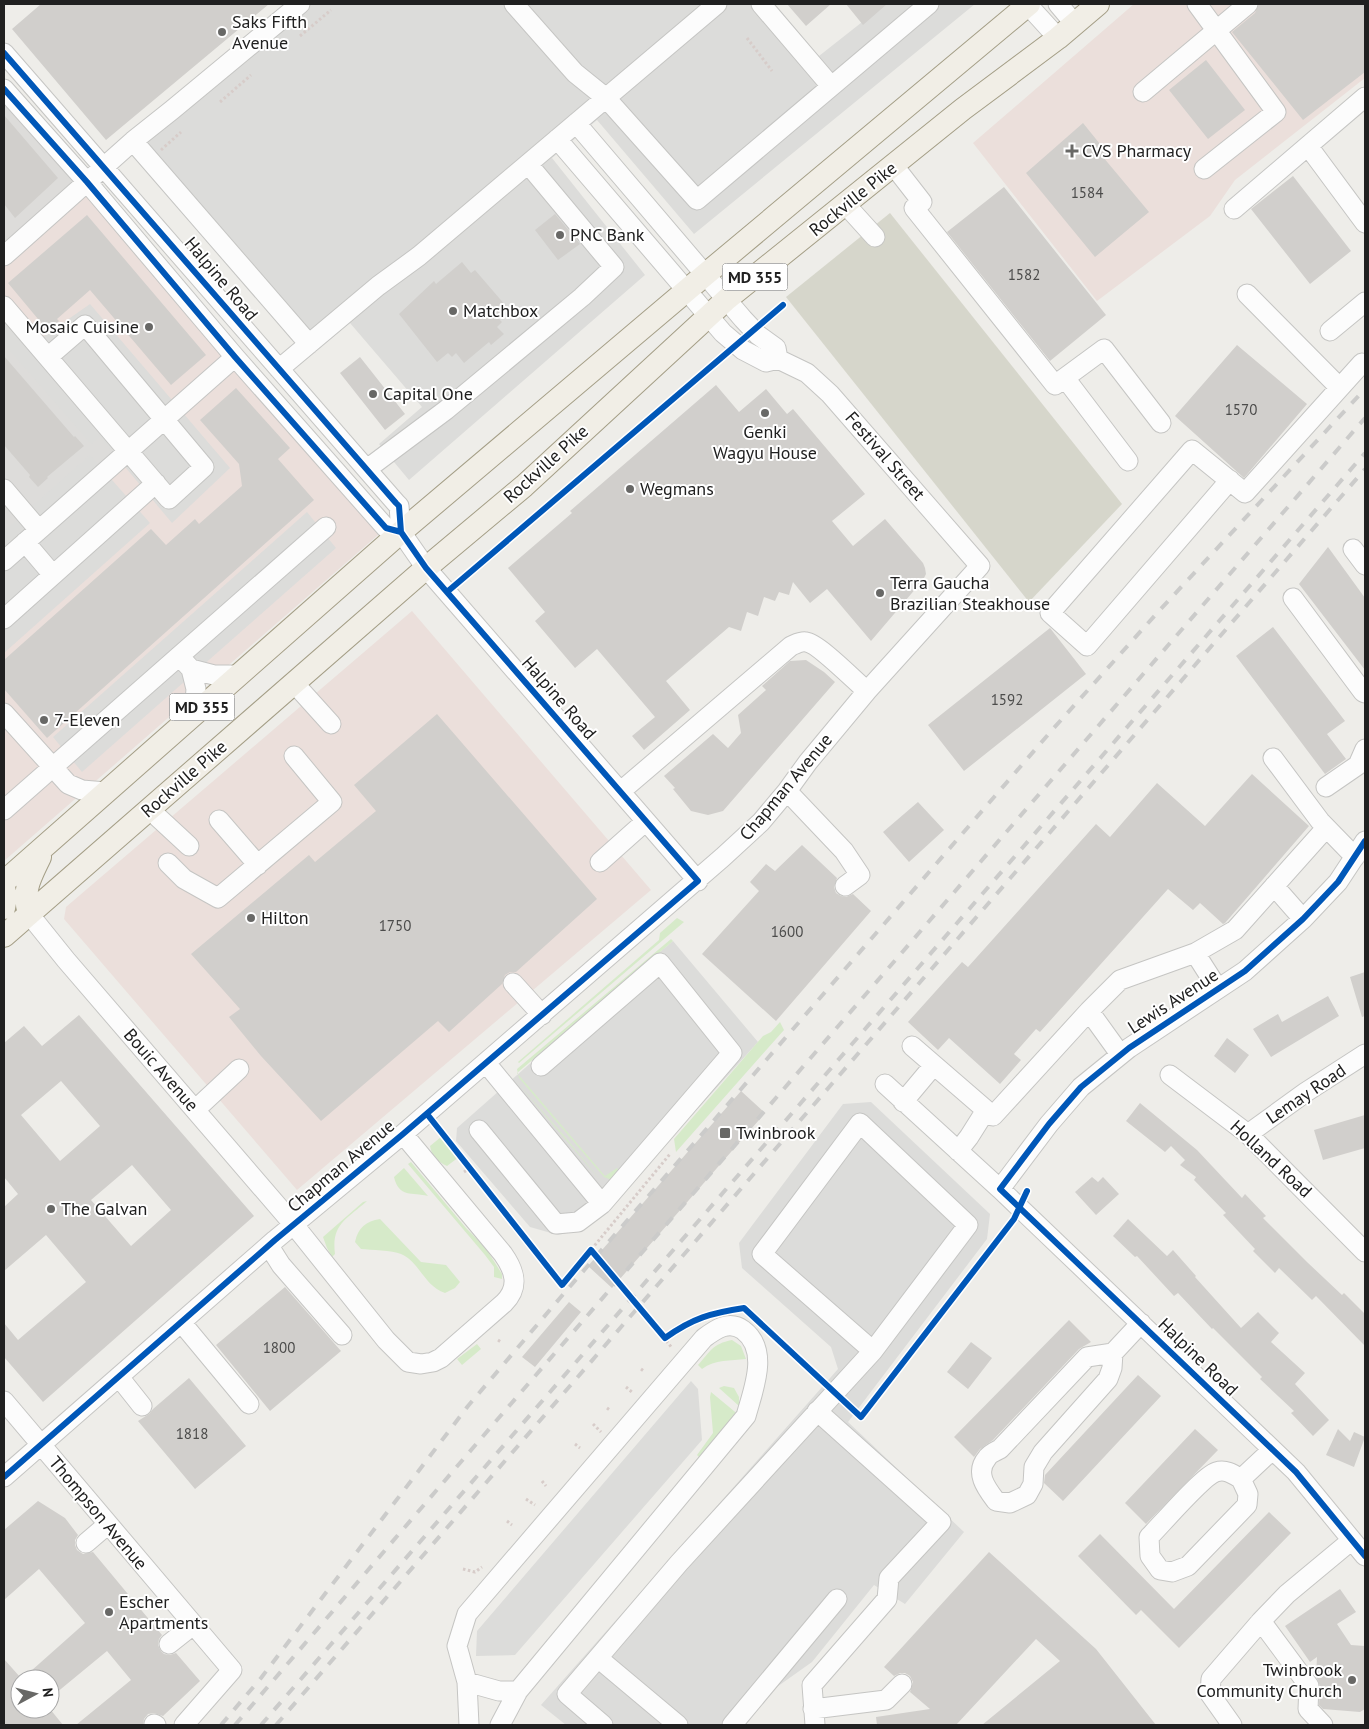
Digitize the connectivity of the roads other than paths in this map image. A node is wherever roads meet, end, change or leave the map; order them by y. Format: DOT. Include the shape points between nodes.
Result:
graph roads {
  1 [pos="300,4"];
  2 [pos="514,4"];
  3 [pos="717,4"];
  4 [pos="761,4"];
  5 [pos="929,4"];
  6 [pos="1028,4"];
  7 [pos="1058,4"];
  8 [pos="1098,4"];
  9 [pos="1197,4"];
  10 [pos="1248,4"];
  11 [pos="1074,24"];
  12 [pos="1215,30"];
  13 [pos="1058,38"];
  14 [pos="4,53"];
  15 [pos="831,86"];
  16 [pos="4,89"];
  17 [pos="1143,92"];
  18 [pos="1365,97"];
  19 [pos="606,98"];
  20 [pos="576,123"];
  21 [pos="557,139"];
  22 [pos="132,141"];
  23 [pos="1308,146"];
  24 [pos="528,164"];
  25 [pos="894,166"];
  26 [pos="105,167"];
  27 [pos="1204,169"];
  28 [pos="87,182"];
  29 [pos="846,205"];
  30 [pos="1234,209"];
  31 [pos="1362,212"];
  32 [pos="875,237"];
  33 [pos="4,256"];
  34 [pos="706,274"];
  35 [pos="687,290"];
  36 [pos="1247,294"];
  37 [pos="727,300"];
  38 [pos="1365,302"];
  39 [pos="4,306"];
  40 [pos="709,317"];
  41 [pos="1330,331"];
  42 [pos="309,344"];
  43 [pos="48,357"];
  44 [pos="235,357"];
  45 [pos="778,359"];
  46 [pos="1362,363"];
  47 [pos="279,369"];
  48 [pos="1065,378"];
  49 [pos="1339,387"];
  50 [pos="164,418"];
  51 [pos="1161,423"];
  52 [pos="128,450"];
  53 [pos="1128,461"];
  54 [pos="367,469"];
  55 [pos="1230,480"];
  56 [pos="156,483"];
  57 [pos="4,488"];
  58 [pos="326,527"];
  59 [pos="401,532"];
  60 [pos="32,536"];
  61 [pos="1353,550"];
  62 [pos="4,561"];
  63 [pos="1365,565"];
  64 [pos="980,566"];
  65 [pos="426,568"];
  66 [pos="52,575"];
  67 [pos="1293,598"];
  68 [pos="4,619"];
  69 [pos="185,662"];
  70 [pos="238,675"];
  71 [pos="294,683"];
  72 [pos="867,691"];
  73 [pos="1365,693"];
  74 [pos="4,713"];
  75 [pos="194,714"];
  76 [pos="331,724"];
  77 [pos="1365,749"];
  78 [pos="294,756"];
  79 [pos="1273,758"];
  80 [pos="53,767"];
  81 [pos="1326,787"];
  82 [pos="620,791"];
  83 [pos="786,791"];
  84 [pos="106,792"];
  85 [pos="150,809"];
  86 [pos="4,810"];
  87 [pos="218,820"];
  88 [pos="646,821"];
  89 [pos="1326,828"];
  90 [pos="1365,841"];
  91 [pos="189,846"];
  92 [pos="44,849"];
  93 [pos="1355,857"];
  94 [pos="600,862"];
  95 [pos="168,863"];
  96 [pos="258,864"];
  97 [pos="698,881"];
  98 [pos="4,882"];
  99 [pos="845,886"];
  100 [pos="1274,886"];
  101 [pos="4,888"];
  102 [pos="4,908"];
  103 [pos="29,914"];
  104 [pos="1302,919"];
  105 [pos="4,936"];
  106 [pos="1195,953"];
  107 [pos="513,983"];
  108 [pos="1218,989"];
  109 [pos="1089,1011"];
  110 [pos="542,1015"];
  111 [pos="912,1046"];
  112 [pos="1120,1054"];
  113 [pos="1365,1054"];
  114 [pos="486,1063"];
  115 [pos="934,1065"];
  116 [pos="541,1066"];
  117 [pos="239,1069"];
  118 [pos="1170,1075"];
  119 [pos="885,1084"];
  120 [pos="903,1102"];
  121 [pos="195,1110"];
  122 [pos="986,1110"];
  123 [pos="479,1130"];
  124 [pos="403,1134"];
  125 [pos="1248,1134"];
  126 [pos="958,1151"];
  127 [pos="1000,1189"];
  128 [pos="602,1204"];
  129 [pos="294,1225"];
  130 [pos="268,1246"];
  131 [pos="1365,1252"];
  132 [pos="182,1322"];
  133 [pos="1141,1323"];
  134 [pos="342,1336"];
  135 [pos="873,1351"];
  136 [pos="1113,1352"];
  137 [pos="118,1377"];
  138 [pos="4,1401"];
  139 [pos="249,1404"];
  140 [pos="142,1406"];
  141 [pos="817,1411"];
  142 [pos="41,1444"];
  143 [pos="1272,1450"];
  144 [pos="4,1477"];
  145 [pos="1241,1479"];
  146 [pos="108,1525"];
  147 [pos="1352,1540"];
  148 [pos="86,1543"];
  149 [pos="1365,1556"];
  150 [pos="837,1598"];
  151 [pos="1261,1621"];
  152 [pos="193,1625"];
  153 [pos="169,1644"];
  154 [pos="598,1658"];
  155 [pos="468,1682"];
  156 [pos="902,1684"];
  157 [pos="518,1691"];
  158 [pos="814,1717"];
  159 [pos="184,1725"];
  160 [pos="469,1725"];
  161 [pos="500,1725"];
  162 [pos="603,1725"];
  163 [pos="678,1725"];
  164 [pos="732,1725"];
  165 [pos="1232,1725"];
  166 [pos="1323,1725"];
  1 -- 22 [label="street"];
  2 -- 19 [label="street" via="575,73"];
  3 -- 19 [label="street"];
  4 -- 15 [label="street"];
  5 -- 15 [label="street"];
  6 -- 13 [label="street"];
  6 -- 34 [label="main road, Rockville Pike / MD 355"];
  7 -- 11 [label="street"];
  8 -- 11 [label="main road, Rockville Pike / MD 355"];
  9 -- 12 [label="street"];
  10 -- 12 [label="street"];
  11 -- 13 [label="main road, Rockville Pike / MD 355"];
  12 -- 17 [label="street"];
  12 -- 27 [label="street" via="1276,112"];
  13 -- 25 [label="main road, Rockville Pike / MD 355"];
  14 -- 26 [label="street, Halpine Road"];
  15 -- 19 [label="street" via="697,200"];
  16 -- 28 [label="street, Halpine Road"];
  18 -- 23 [label="street"];
  19 -- 20 [label="street"];
  20 -- 21 [label="street"];
  20 -- 34 [label="street"];
  21 -- 24 [label="street"];
  21 -- 35 [label="street, Festival Street"];
  22 -- 26 [label="street"];
  22 -- 42 [label="street"];
  23 -- 30 [label="street"];
  23 -- 31 [label="street"];
  24 -- 42 [label="street"];
  24 -- 54 [label="street" via="614,267 446,410"];
  25 -- 29 [label="main road, Rockville Pike / MD 355"];
  25 -- 48 [label="street" via="918,205 1055,385"];
  26 -- 28 [label="street"];
  26 -- 47 [label="street, Halpine Road"];
  28 -- 33 [label="street"];
  28 -- 44 [label="street, Halpine Road"];
  29 -- 32 [label="street"];
  29 -- 37 [label="main road, Rockville Pike / MD 355"];
  34 -- 35 [label="main road, Rockville Pike / MD 355"];
  34 -- 37 [label="street"];
  35 -- 40 [label="street, Festival Street"];
  35 -- 59 [label="main road, Rockville Pike / MD 355"];
  36 -- 49 [label="street"];
  37 -- 40 [label="main road, Rockville Pike / MD 355"];
  37 -- 45 [label="street" via="758,335 776,348"];
  38 -- 41 [label="street"];
  39 -- 43 [label="street"];
  40 -- 45 [label="street, Festival Street" via="744,350 766,362"];
  40 -- 65 [label="main road, Rockville Pike / MD 355" via="524,486"];
  42 -- 47 [label="street"];
  43 -- 50 [label="street" via="85,325"];
  43 -- 52 [label="street"];
  44 -- 50 [label="street"];
  44 -- 59 [label="street, Halpine Road" via="386,528"];
  45 -- 64 [label="street, Festival Street" via="807,372 830,394"];
  46 -- 49 [label="street"];
  47 -- 54 [label="street, Halpine Road"];
  48 -- 51 [label="street" via="1104,349"];
  48 -- 53 [label="street"];
  49 -- 55 [label="street" via="1245,493"];
  50 -- 52 [label="street"];
  50 -- 56 [label="street" via="204,467 169,498"];
  52 -- 56 [label="street"];
  52 -- 60 [label="street"];
  54 -- 59 [label="street, Halpine Road" via="399,506"];
  55 -- 55 [label="street" via="1192,450 1050,613 1087,646"];
  56 -- 66 [label="street"];
  57 -- 60 [label="street"];
  58 -- 69 [label="street"];
  59 -- 65 [label="street, Halpine Road"];
  59 -- 70 [label="main road, Rockville Pike / MD 355"];
  60 -- 62 [label="street"];
  60 -- 66 [label="street"];
  61 -- 63 [label="street"];
  64 -- 72 [label="street, Chapman Avenue"];
  65 -- 71 [label="main road, Rockville Pike / MD 355"];
  65 -- 82 [label="street, Halpine Road"];
  66 -- 68 [label="street"];
  67 -- 73 [label="street"];
  69 -- 70 [label="street" via="214,674"];
  69 -- 75 [label="street" via="196,689"];
  69 -- 80 [label="street"];
  70 -- 75 [label="main road, Rockville Pike / MD 355"];
  71 -- 76 [label="street"];
  71 -- 85 [label="main road, Rockville Pike / MD 355"];
  72 -- 82 [label="street" via="817,646 798,643"];
  72 -- 83 [label="street, Chapman Avenue"];
  74 -- 80 [label="street"];
  75 -- 84 [label="main road, Rockville Pike / MD 355"];
  77 -- 81 [label="street" via="1358,765"];
  78 -- 96 [label="street" via="332,802"];
  79 -- 89 [label="street"];
  80 -- 84 [label="street" via="68,784 82,790"];
  80 -- 86 [label="street"];
  82 -- 88 [label="street, Halpine Road"];
  83 -- 97 [label="street, Chapman Avenue" via="761,822"];
  83 -- 99 [label="street" via="844,851 860,875"];
  84 -- 92 [label="main road, Rockville Pike / MD 355"];
  85 -- 91 [label="street"];
  85 -- 103 [label="main road, Rockville Pike / MD 355"];
  87 -- 96 [label="street"];
  88 -- 94 [label="street"];
  88 -- 97 [label="street, Halpine Road"];
  89 -- 93 [label="street"];
  89 -- 100 [label="street"];
  90 -- 93 [label="street, Lewis Avenue"];
  92 -- 98 [label="main road, Rockville Pike / MD 355"];
  92 -- 103 [label="main road" via="27,883"];
  93 -- 104 [label="street, Lewis Avenue" via="1338,882"];
  95 -- 96 [label="street" via="184,879 218,898"];
  97 -- 110 [label="street, Chapman Avenue"];
  100 -- 104 [label="street"];
  100 -- 106 [label="street" via="1234,930"];
  101 -- 102 [label="main road"];
  103 -- 105 [label="main road, Rockville Pike / MD 355"];
  103 -- 121 [label="street, Bouic Avenue"];
  104 -- 108 [label="street, Lewis Avenue" via="1245,971"];
  106 -- 108 [label="street"];
  106 -- 109 [label="street" via="1120,980"];
  107 -- 110 [label="street"];
  108 -- 112 [label="street, Lewis Avenue"];
  109 -- 112 [label="street"];
  109 -- 122 [label="street" via="993,1116"];
  110 -- 114 [label="street, Chapman Avenue"];
  111 -- 115 [label="street"];
  112 -- 127 [label="street, Lewis Avenue" via="1082,1087 1049,1124"];
  113 -- 125 [label="street, Lemay Road"];
  114 -- 124 [label="street, Chapman Avenue"];
  114 -- 128 [label="street"];
  115 -- 120 [label="street"];
  115 -- 122 [label="street"];
  116 -- 128 [label="street" via="660,963 732,1053"];
  117 -- 121 [label="street"];
  118 -- 125 [label="street, Holland Road"];
  119 -- 120 [label="street, Halpine Road"];
  120 -- 126 [label="street, Halpine Road"];
  121 -- 129 [label="street, Bouic Avenue"];
  122 -- 126 [label="street" via="970,1138"];
  123 -- 128 [label="street" via="556,1224 578,1222"];
  124 -- 129 [label="street, Chapman Avenue"];
  124 -- 129 [label="street, Bouic Avenue" via="503,1254 514,1273 509,1299 441,1358 427,1363 408,1362 386,1340"];
  125 -- 131 [label="street, Holland Road"];
  126 -- 127 [label="street, Halpine Road"];
  127 -- 133 [label="street, Halpine Road"];
  129 -- 130 [label="street, Chapman Avenue"];
  130 -- 132 [label="street, Chapman Avenue"];
  130 -- 134 [label="street"];
  132 -- 137 [label="street, Chapman Avenue"];
  132 -- 139 [label="street"];
  133 -- 136 [label="street"];
  133 -- 143 [label="street, Halpine Road"];
  135 -- 135 [label="street" via="762,1254 860,1123 968,1225"];
  135 -- 141 [label="street"];
  136 -- 136 [label="street" via="1087,1357 1000,1449 987,1458 982,1470 984,1484 996,1501 1010,1503 1027,1495 1034,1467 1043,1452 1108,1379"];
  137 -- 140 [label="street"];
  137 -- 142 [label="street, Chapman Avenue"];
  138 -- 142 [label="street, Thompson Avenue"];
  141 -- 154 [label="street"];
  141 -- 158 [label="street" via="941,1522 889,1578 887,1599 812,1685"];
  142 -- 144 [label="street, Chapman Avenue"];
  142 -- 146 [label="street, Thompson Avenue"];
  143 -- 145 [label="street"];
  143 -- 147 [label="street, Halpine Road" via="1296,1472"];
  145 -- 145 [label="street" via="1228,1472 1215,1472 1149,1537 1150,1556 1160,1570 1172,1572 1188,1566 1247,1505 1248,1494"];
  146 -- 148 [label="street"];
  146 -- 152 [label="street, Thompson Avenue"];
  147 -- 149 [label="street, Halpine Road"];
  147 -- 151 [label="street" via="1287,1594"];
  150 -- 164 [label="street"];
  151 -- 165 [label="street" via="1211,1679 1210,1694"];
  151 -- 166 [label="street" via="1309,1686 1308,1709"];
  152 -- 153 [label="street"];
  152 -- 159 [label="street, Thompson Avenue" via="232,1670"];
  154 -- 162 [label="street" via="567,1694"];
  154 -- 163 [label="street"];
  155 -- 157 [label="street" via="498,1691"];
  155 -- 157 [label="street" via="457,1646 467,1614 704,1338 727,1325 740,1328 751,1336 758,1353 756,1379 746,1416"];
  155 -- 160 [label="street"];
  156 -- 158 [label="street" via="886,1700"];
  157 -- 161 [label="street"];
}
